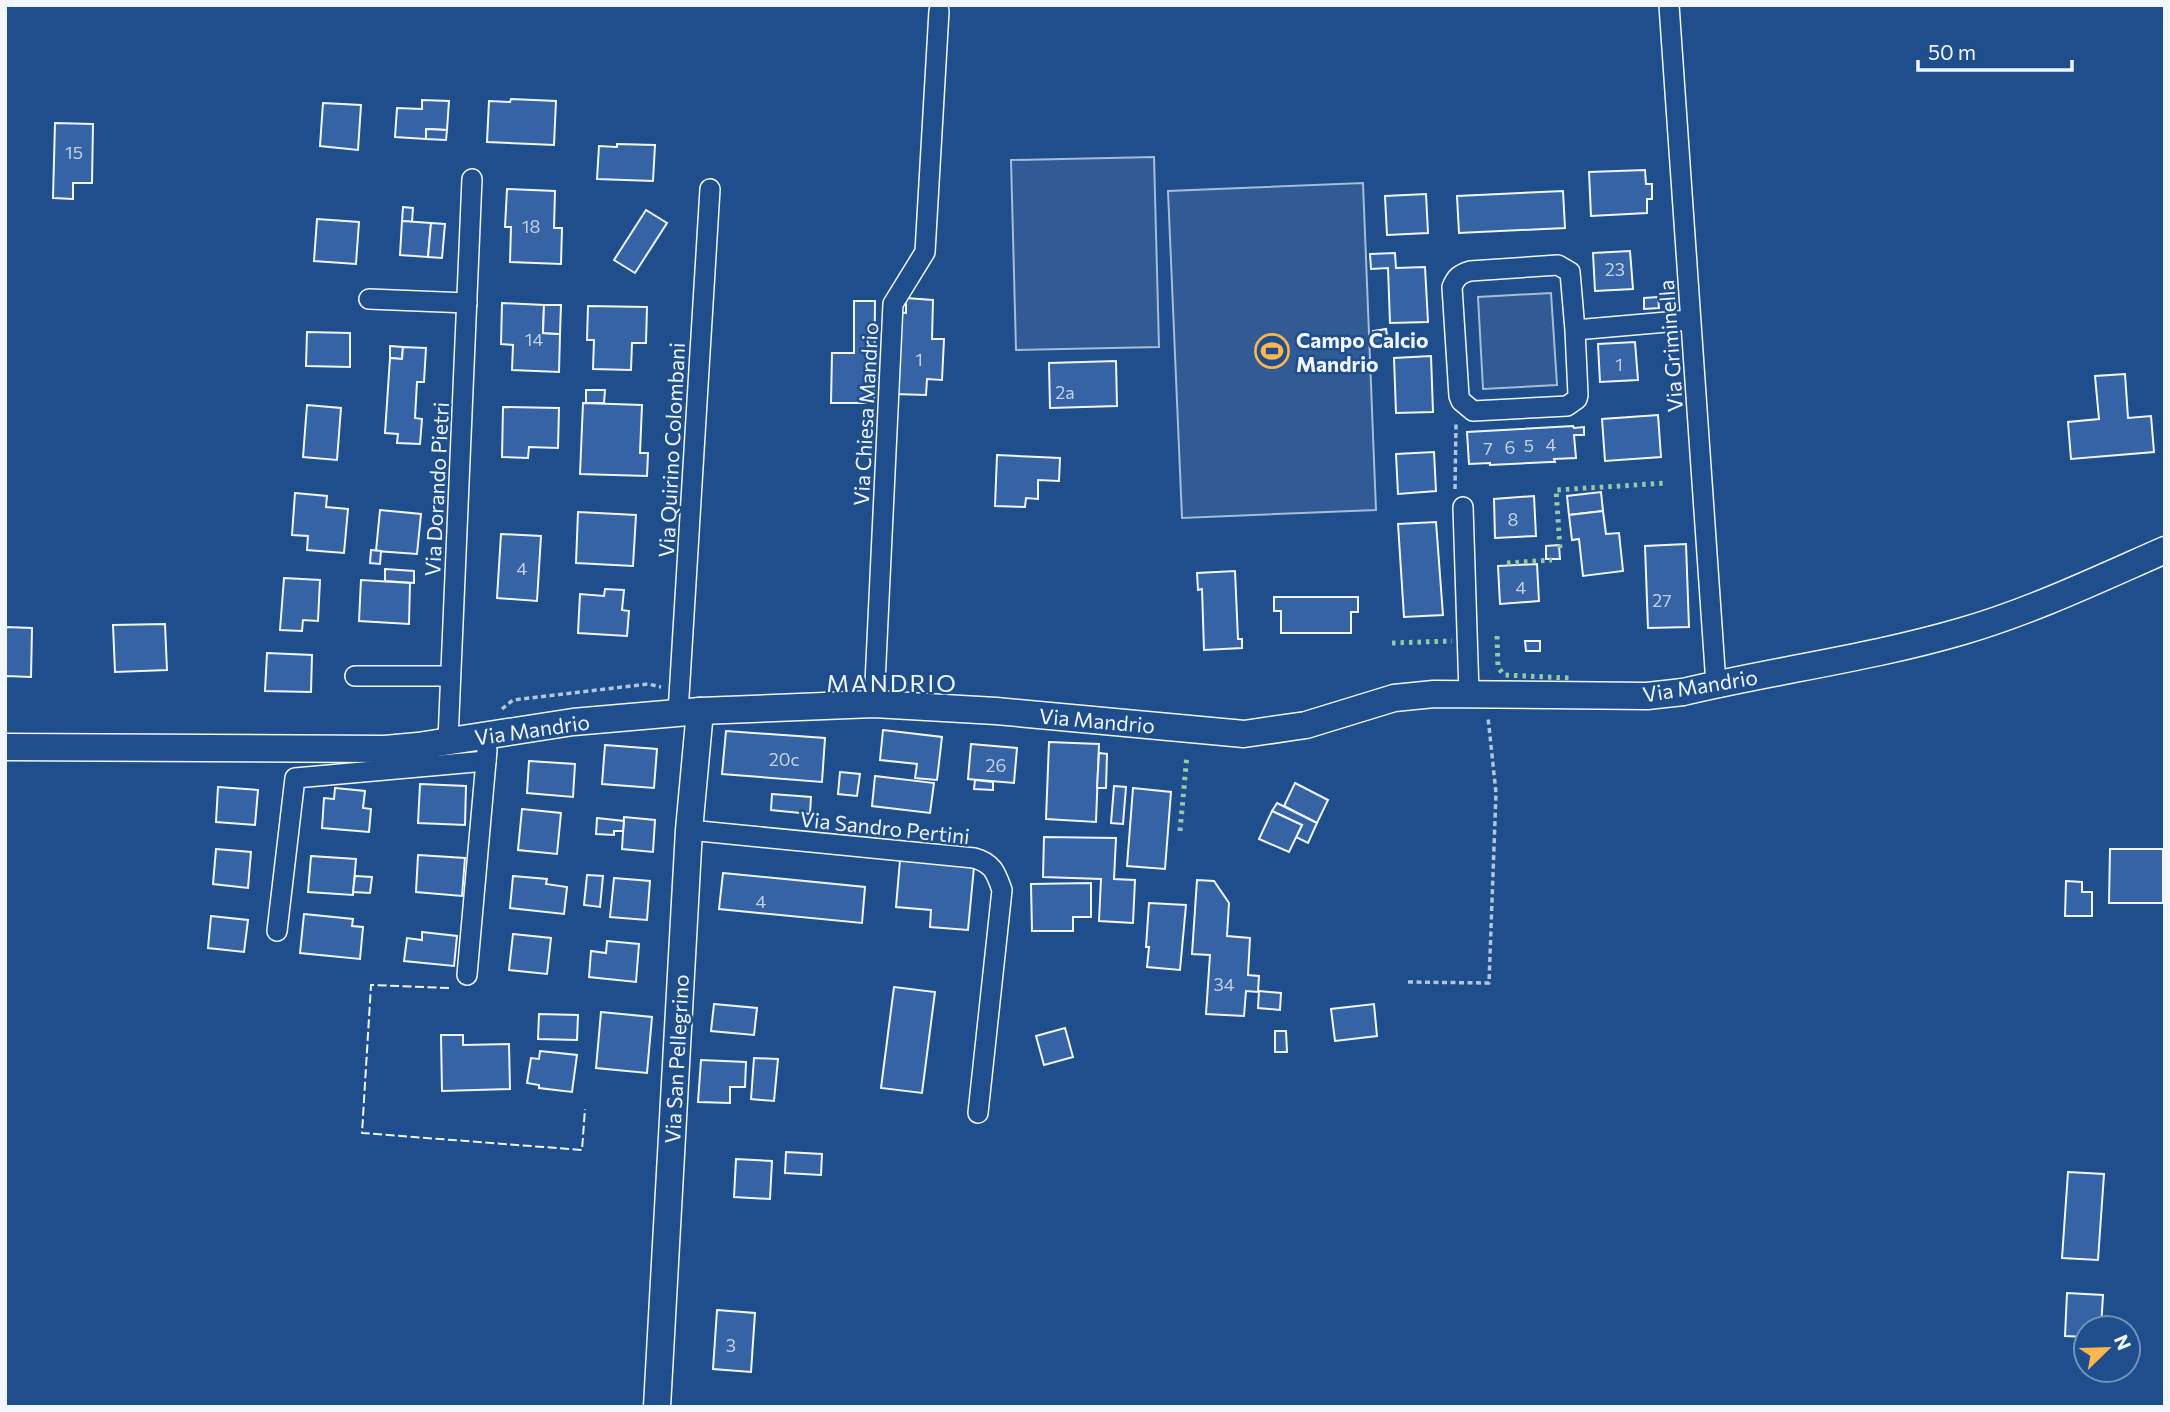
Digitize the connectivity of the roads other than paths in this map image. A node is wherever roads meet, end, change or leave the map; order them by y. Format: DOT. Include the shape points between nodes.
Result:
graph roads {
  1 [pos="1669,5"];
  2 [pos="939,11"];
  3 [pos="472,179"];
  4 [pos="710,189"];
  5 [pos="369,299"];
  6 [pos="467,303"];
  7 [pos="1690,320"];
  8 [pos="1575,330"];
  9 [pos="1463,507"];
  10 [pos="2165,550"];
  11 [pos="355,676"];
  12 [pos="450,676"];
  13 [pos="1716,684"];
  14 [pos="1478,693"];
  15 [pos="874,704"];
  16 [pos="689,712"];
  17 [pos="448,740"];
  18 [pos="5,747"];
  19 [pos="487,748"];
  20 [pos="690,831"];
  21 [pos="277,932"];
  22 [pos="467,975"];
  23 [pos="978,1113"];
  24 [pos="657,1407"];
  1 -- 7 [label="street, Via Griminella"];
  2 -- 15 [label="street, Via Chiesa Mandrio" via="925,252 892,304"];
  3 -- 6 [label="street, Via Dorando Pietri"];
  4 -- 16 [label="street, Via Quirino Colombani"];
  5 -- 6 [label="street"];
  6 -- 12 [label="street, Via Dorando Pietri"];
  7 -- 8 [label="street"];
  7 -- 13 [label="street, Via Griminella"];
  8 -- 8 [label="street" via="1570,272 1558,265 1461,274 1452,287 1459,396 1474,411 1567,406 1578,395"];
  9 -- 14 [label="street"];
  10 -- 13 [label="street, Via Mandrio" via="1965,630"];
  11 -- 12 [label="street"];
  12 -- 17 [label="street, Via Dorando Pietri"];
  13 -- 14 [label="street, Via Mandrio" via="1647,696"];
  14 -- 15 [label="street, Via Mandrio" via="1394,698 1306,725 1244,734"];
  15 -- 16 [label="street, Via Mandrio"];
  16 -- 19 [label="street, Via Mandrio" via="573,722"];
  16 -- 20 [label="street, Via San Pellegrino"];
  17 -- 18 [label="street, Via Mandrio" via="385,749 323,750"];
  17 -- 19 [label="street, Via Mandrio"];
  19 -- 21 [label="street" via="295,778"];
  19 -- 22 [label="street"];
  20 -- 23 [label="street, Via Sandro Pertini" via="974,858 992,866 1002,890"];
  20 -- 24 [label="street, Via San Pellegrino"];
}
